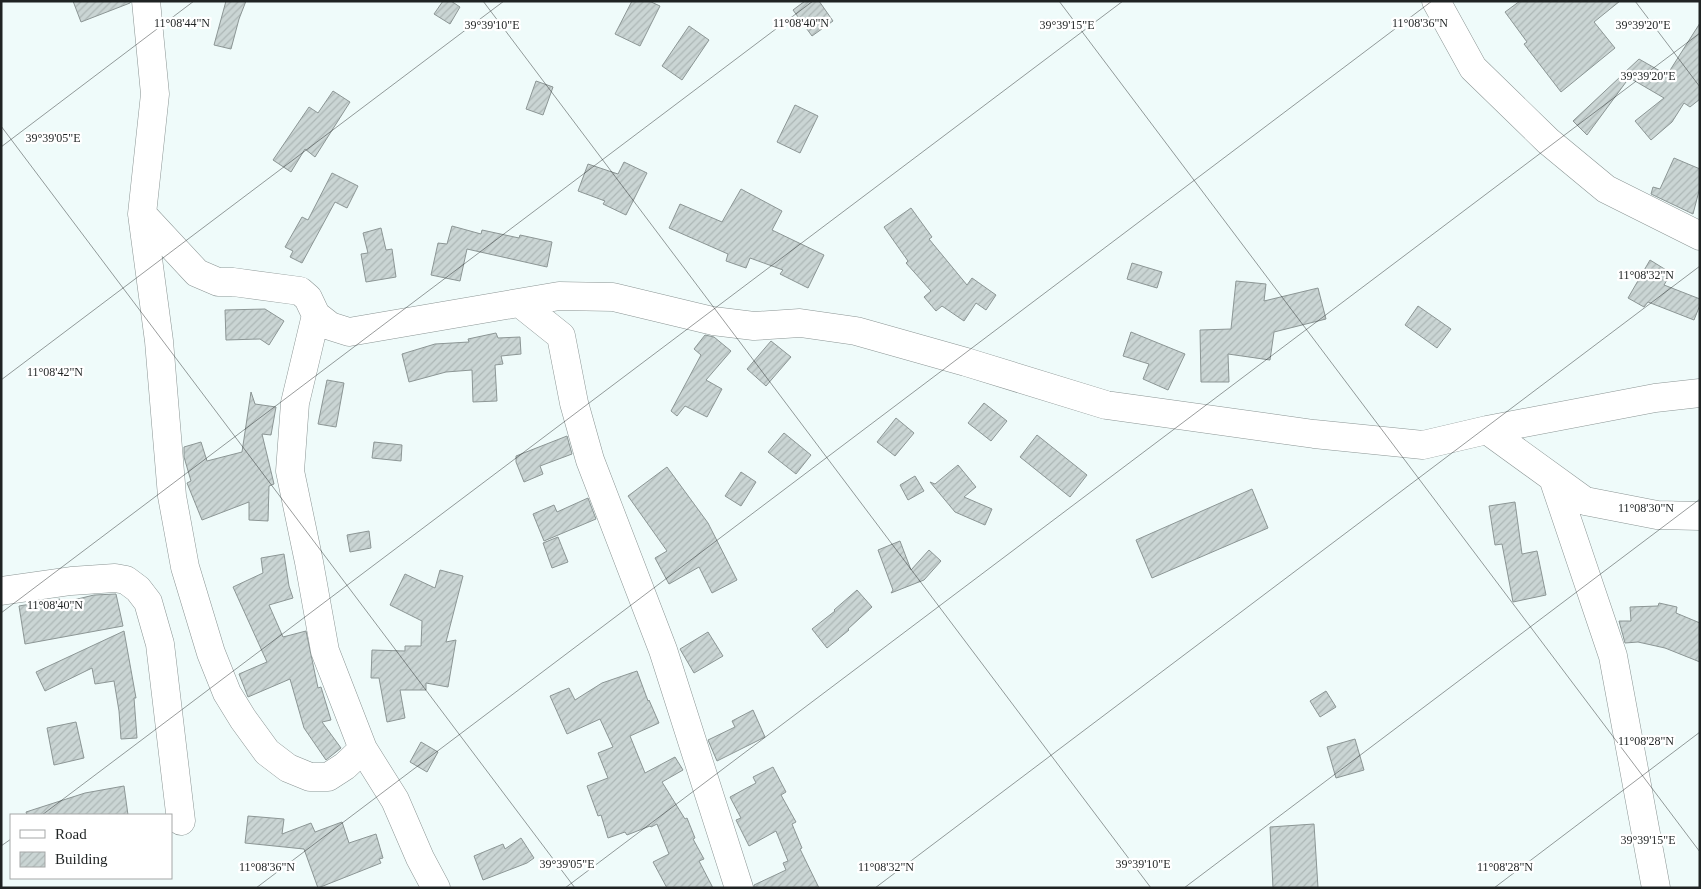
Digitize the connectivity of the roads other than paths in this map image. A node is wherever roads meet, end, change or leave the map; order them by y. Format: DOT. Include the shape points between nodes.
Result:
graph roads {
  1 [pos="146,1"];
  2 [pos="1436,1"];
  3 [pos="142,214"];
  4 [pos="1700,236"];
  5 [pos="520,304"];
  6 [pos="316,315"];
  7 [pos="1700,393"];
  8 [pos="1487,430"];
  9 [pos="1553,478"];
  10 [pos="1700,516"];
  11 [pos="1,590"];
  12 [pos="363,749"];
  13 [pos="181,821"];
  14 [pos="436,888"];
  15 [pos="739,888"];
  16 [pos="1656,888"];
  1 -- 3 [label="street" via="155,94"];
  2 -- 4 [label="street" via="1473,68 1548,141 1606,189"];
  3 -- 6 [label="street" via="197,273 218,282 300,290"];
  3 -- 12 [label="street" via="159,341 172,496 185,568 220,677 227,693 267,752 288,768 310,777 328,776"];
  5 -- 6 [label="street" via="349,332 330,326"];
  5 -- 8 [label="street" via="559,296 613,297 713,321 754,326 800,323 856,331 1106,405 1314,434 1423,445"];
  5 -- 15 [label="street" via="561,336 574,403 590,460 663,650"];
  6 -- 12 [label="street" via="295,403 290,471 325,651"];
  7 -- 8 [label="street" via="1655,398"];
  8 -- 9 [label="street"];
  9 -- 10 [label="street" via="1585,501 1657,515"];
  9 -- 16 [label="street" via="1614,656"];
  11 -- 13 [label="street" via="115,578 126,580 138,589 148,602 160,644"];
  12 -- 14 [label="street" via="394,800"];
}
